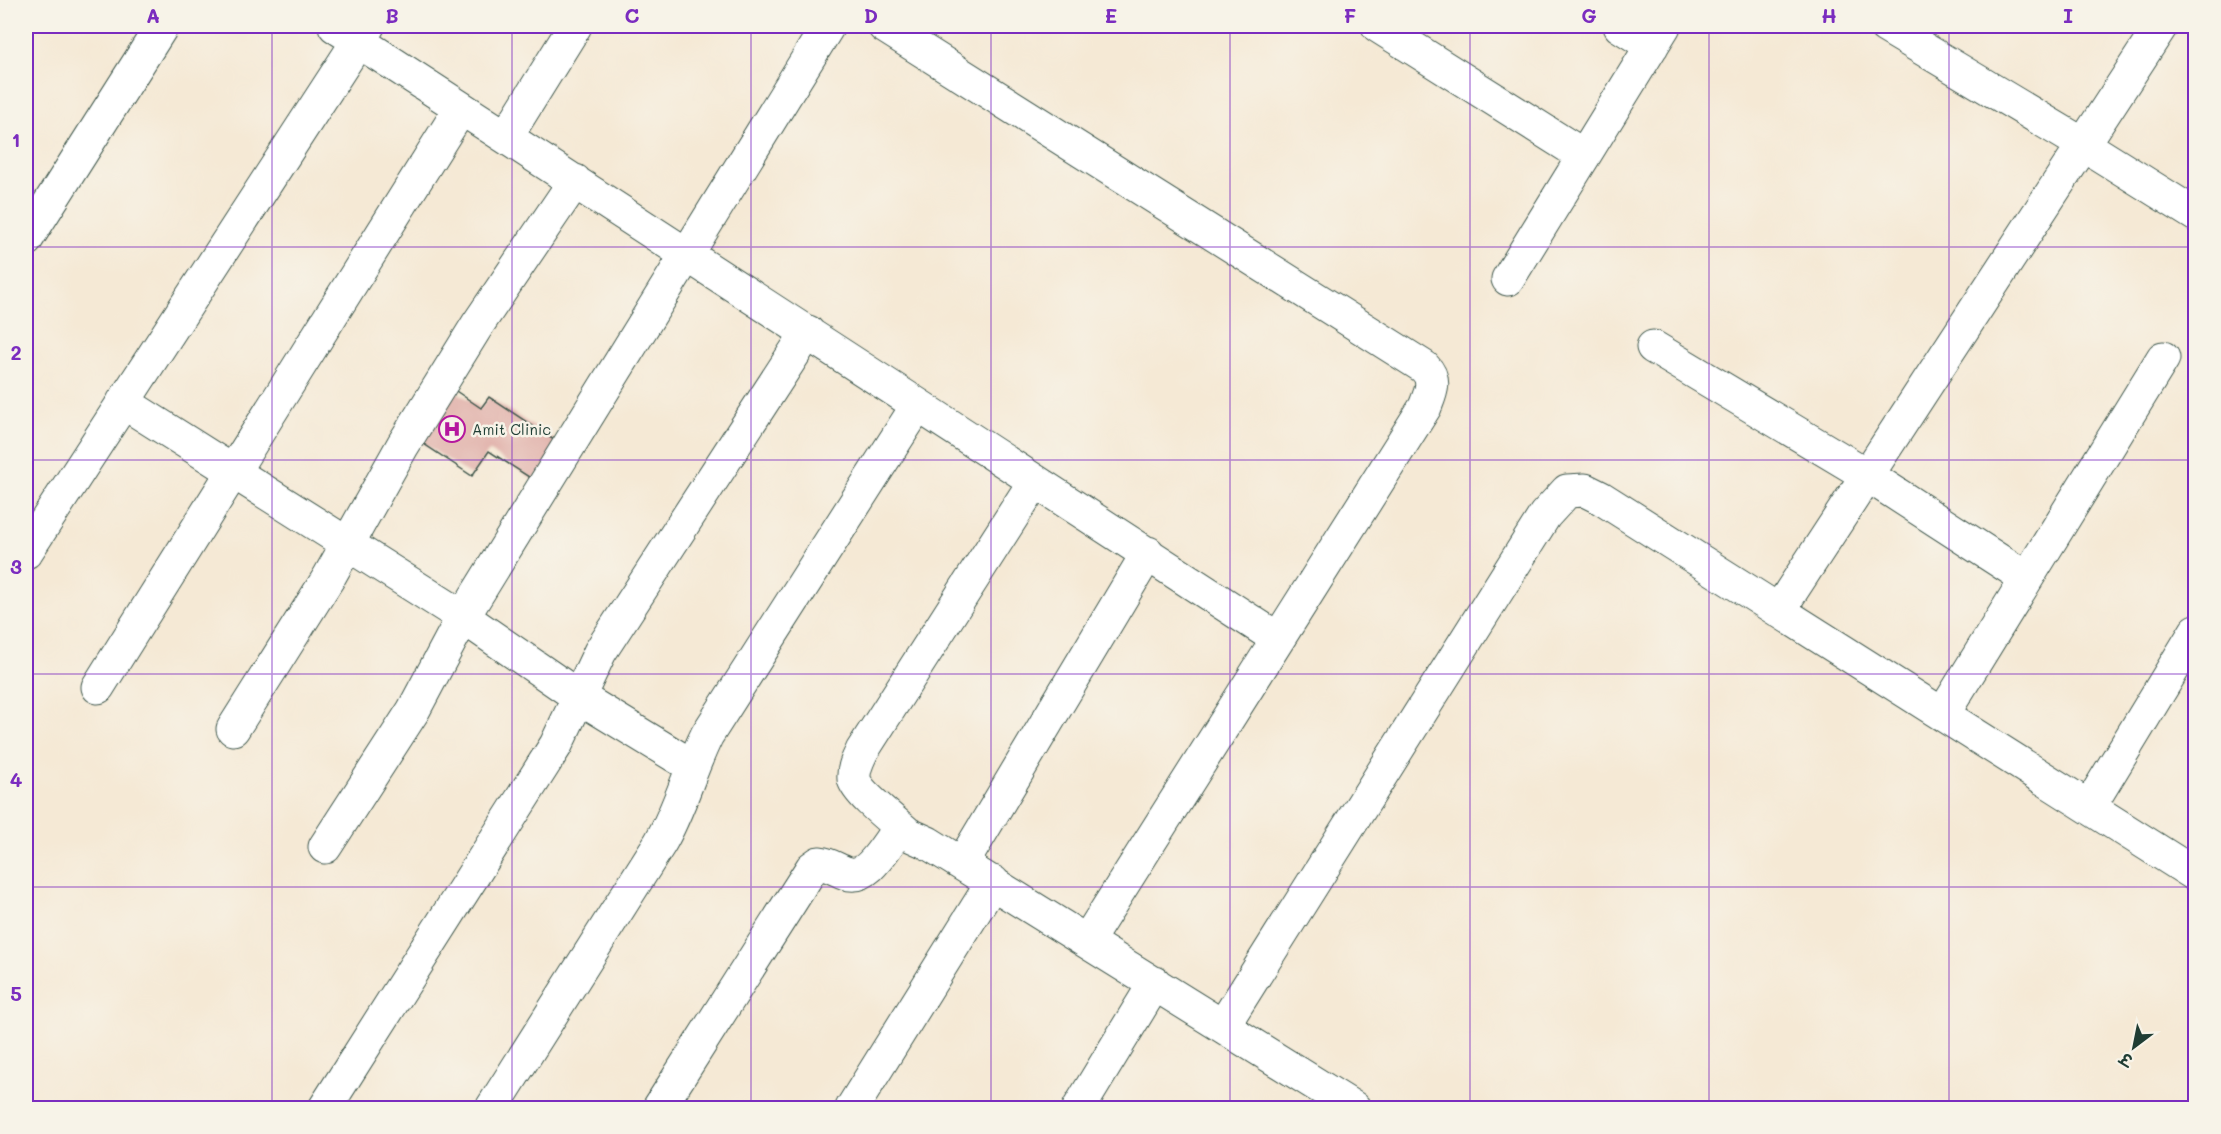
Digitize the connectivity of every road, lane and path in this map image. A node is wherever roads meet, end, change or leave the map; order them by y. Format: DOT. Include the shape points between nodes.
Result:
graph roads {
  1 [pos="162,26"];
  2 [pos="575,26"];
  3 [pos="828,26"];
  4 [pos="884,26"];
  5 [pos="1378,26"];
  6 [pos="1620,26"];
  7 [pos="1885,26"];
  8 [pos="2161,26"];
  9 [pos="354,31"];
  10 [pos="1658,36"];
  11 [pos="461,108"];
  12 [pos="506,137"];
  13 [pos="2084,145"];
  14 [pos="1584,156"];
  15 [pos="574,181"];
  16 [pos="2196,215"];
  17 [pos="26,240"];
  18 [pos="687,254"];
  19 [pos="1508,279"];
  20 [pos="808,333"];
  21 [pos="1653,347"];
  22 [pos="2163,358"];
  23 [pos="123,402"];
  24 [pos="918,405"];
  25 [pos="234,471"];
  26 [pos="1867,475"];
  27 [pos="1035,481"];
  28 [pos="347,545"];
  29 [pos="26,552"];
  30 [pos="1148,553"];
  31 [pos="2026,578"];
  32 [pos="1779,610"];
  33 [pos="463,617"];
  34 [pos="2196,631"];
  35 [pos="1278,639"];
  36 [pos="98,687"];
  37 [pos="579,697"];
  38 [pos="1942,714"];
  39 [pos="233,729"];
  40 [pos="692,766"];
  41 [pos="2089,807"];
  42 [pos="908,834"];
  43 [pos="325,847"];
  44 [pos="962,864"];
  45 [pos="2196,875"];
  46 [pos="993,882"];
  47 [pos="1087,941"];
  48 [pos="1155,983"];
  49 [pos="1223,1026"];
  50 [pos="1345,1106"];
  51 [pos="325,1108"];
  52 [pos="492,1108"];
  53 [pos="659,1108"];
  54 [pos="852,1108"];
  55 [pos="1080,1108"];
  1 -- 17 [label="street"];
  2 -- 12 [label="street"];
  3 -- 18 [label="street"];
  4 -- 35 [label="street" via="1430,372 1432,391 1425,407"];
  5 -- 14 [label="street"];
  6 -- 10 [label="street"];
  7 -- 13 [label="street"];
  8 -- 13 [label="street"];
  9 -- 11 [label="street"];
  9 -- 23 [label="street"];
  10 -- 14 [label="street"];
  11 -- 12 [label="street"];
  11 -- 25 [label="street"];
  12 -- 15 [label="street"];
  13 -- 16 [label="street"];
  13 -- 26 [label="street"];
  14 -- 19 [label="street"];
  15 -- 18 [label="street"];
  15 -- 28 [label="street" via="452,366"];
  18 -- 20 [label="street"];
  18 -- 33 [label="street"];
  20 -- 24 [label="street"];
  20 -- 37 [label="street" via="600,652"];
  21 -- 26 [label="street"];
  22 -- 31 [label="street"];
  23 -- 25 [label="street"];
  23 -- 29 [label="street"];
  24 -- 27 [label="street"];
  24 -- 40 [label="street" via="707,735"];
  25 -- 28 [label="street"];
  25 -- 36 [label="street"];
  26 -- 31 [label="street"];
  26 -- 32 [label="street"];
  27 -- 30 [label="street"];
  27 -- 42 [label="street" via="854,768 854,781 862,792"];
  28 -- 33 [label="street"];
  28 -- 39 [label="street"];
  30 -- 35 [label="street"];
  30 -- 44 [label="street"];
  31 -- 38 [label="street"];
  32 -- 38 [label="street"];
  32 -- 49 [label="street" via="1601,498 1585,490 1567,491 1545,515"];
  33 -- 37 [label="street"];
  33 -- 43 [label="street" via="413,711"];
  34 -- 41 [label="street"];
  35 -- 47 [label="street"];
  37 -- 40 [label="street"];
  37 -- 51 [label="street" via="555,745"];
  38 -- 41 [label="street"];
  40 -- 52 [label="street" via="665,835"];
  41 -- 45 [label="street"];
  42 -- 44 [label="street"];
  42 -- 53 [label="street" via="895,834 868,869 859,874 849,875 825,863 812,868"];
  44 -- 46 [label="street"];
  46 -- 47 [label="street"];
  46 -- 54 [label="street"];
  47 -- 48 [label="street"];
  48 -- 49 [label="street"];
  48 -- 55 [label="street"];
  49 -- 50 [label="street"];
}
